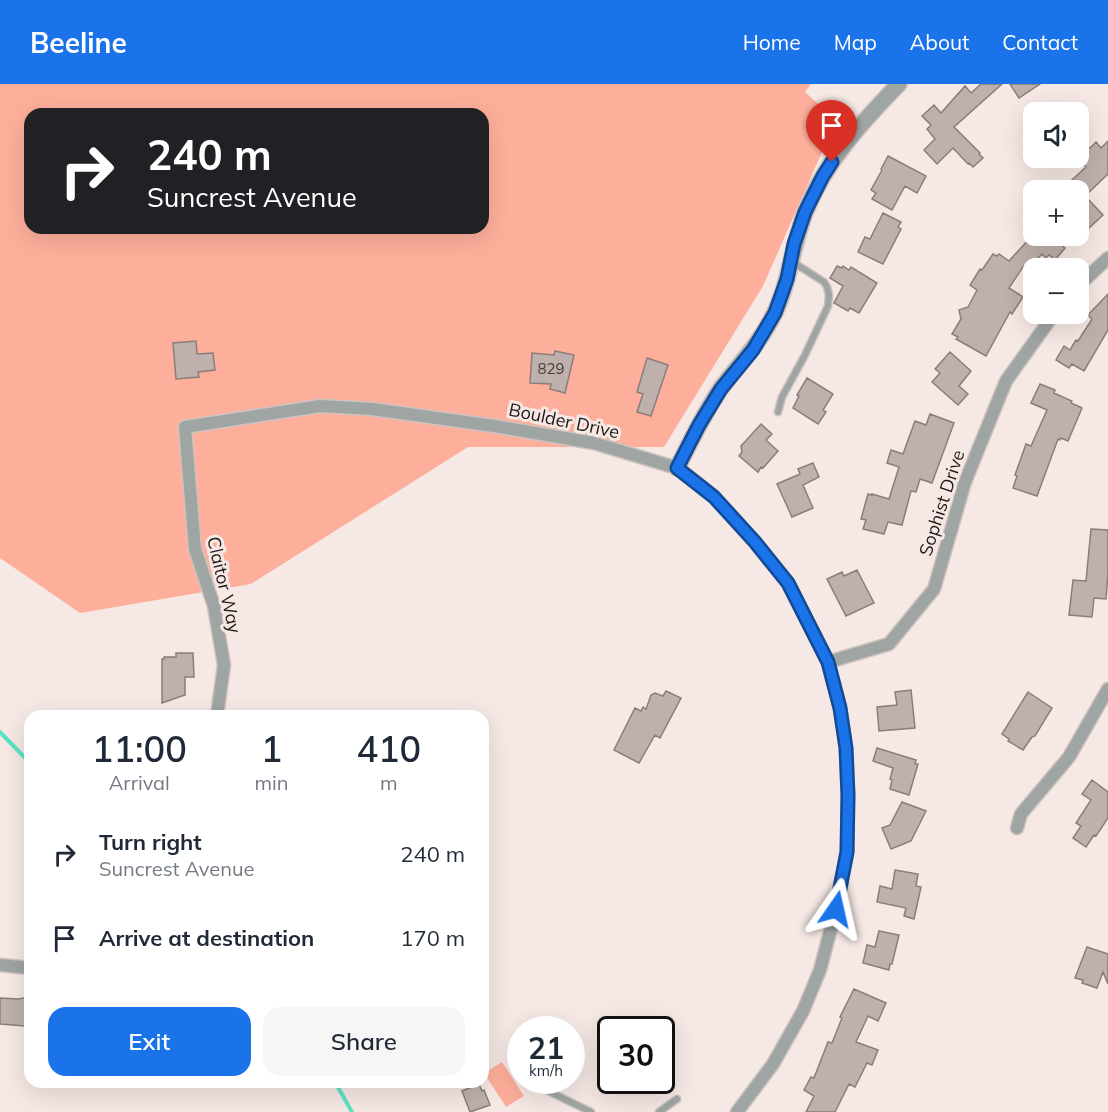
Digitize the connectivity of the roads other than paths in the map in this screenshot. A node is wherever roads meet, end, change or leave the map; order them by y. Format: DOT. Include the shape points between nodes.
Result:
graph roads {
  1 [pos="899,84"];
  2 [pos="1108,258"];
  3 [pos="791,261"];
  4 [pos="1089,276"];
  5 [pos="1047,324"];
  6 [pos="778,412"];
  7 [pos="185,427"];
  8 [pos="677,468"];
  9 [pos="828,662"];
  10 [pos="1108,688"];
  11 [pos="218,710"];
  12 [pos="1017,828"];
  13 [pos="0,965"];
  14 [pos="24,967"];
  15 [pos="554,1094"];
  16 [pos="677,1100"];
  17 [pos="591,1112"];
  18 [pos="659,1112"];
  19 [pos="737,1112"];
  1 -- 3 [label="street" via="842,148 823,176 805,212"];
  2 -- 4 [label="street"];
  3 -- 6 [label="lane" via="824,282 829,295 828,306"];
  3 -- 8 [label="street" via="775,313 753,350 721,389"];
  5 -- 9 [label="street, Sophist Drive" via="1006,381 965,482 934,589 889,644"];
  7 -- 8 [label="street, Boulder Drive" via="320,406 372,409 594,443"];
  7 -- 11 [label="street, Claitor Way" via="195,549 214,606 224,665"];
  8 -- 9 [label="street, Boulder Drive" via="714,497 788,583"];
  9 -- 19 [label="street, Boulder Drive" via="840,708 848,795 847,852 836,909 820,970 803,1011 773,1064"];
  10 -- 12 [label="street" via="1069,757 1021,814"];
  13 -- 14 [label="street"];
  15 -- 17 [label="lane"];
  16 -- 18 [label="lane"];
}
